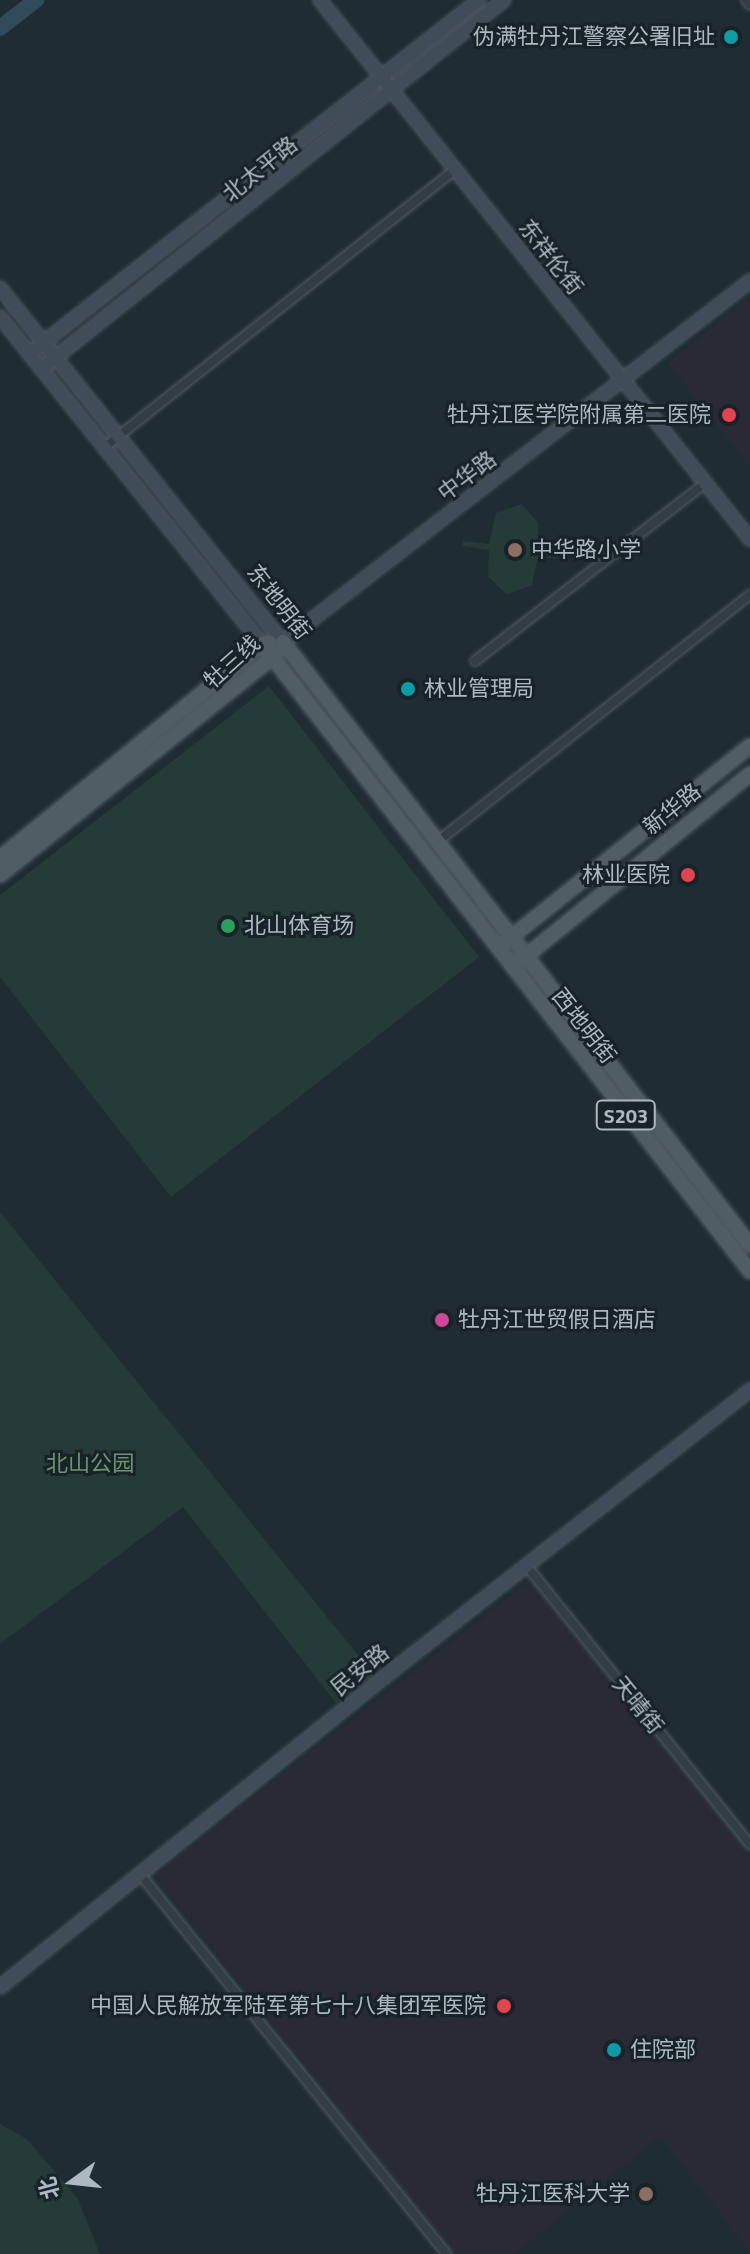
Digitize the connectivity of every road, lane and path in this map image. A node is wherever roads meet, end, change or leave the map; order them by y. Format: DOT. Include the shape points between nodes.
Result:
graph roads {
  1 [pos="320,0"];
  2 [pos="479,0"];
  3 [pos="504,0"];
  4 [pos="746,0"];
  5 [pos="750,5"];
  6 [pos="382,76"];
  7 [pos="392,90"];
  8 [pos="456,169"];
  9 [pos="750,281"];
  10 [pos="0,288"];
  11 [pos="0,317"];
  12 [pos="44,342"];
  13 [pos="29,354"];
  14 [pos="56,357"];
  15 [pos="41,369"];
  16 [pos="623,381"];
  17 [pos="119,436"];
  18 [pos="105,447"];
  19 [pos="705,483"];
  20 [pos="750,539"];
  21 [pos="750,595"];
  22 [pos="283,642"];
  23 [pos="262,644"];
  24 [pos="274,660"];
  25 [pos="475,661"];
  26 [pos="750,746"];
  27 [pos="750,774"];
  28 [pos="437,842"];
  29 [pos="0,858"];
  30 [pos="0,875"];
  31 [pos="518,947"];
  32 [pos="503,959"];
  33 [pos="750,1245"];
  34 [pos="750,1271"];
  35 [pos="750,1390"];
  36 [pos="526,1565"];
  37 [pos="750,1845"];
  38 [pos="140,1874"];
  39 [pos="0,1987"];
  40 [pos="447,2254"];
  1 -- 6 [label="street, 东祥伦街"];
  2 -- 6 [label="street, 北太平路"];
  3 -- 7 [label="street, 北太平路"];
  4 -- 5 [label="street"];
  6 -- 7 [label="street, 东祥伦街"];
  6 -- 12 [label="street, 北太平路"];
  7 -- 8 [label="street, 东祥伦街"];
  7 -- 14 [label="street, 北太平路"];
  8 -- 16 [label="street, 东祥伦街"];
  8 -- 17 [label="street"];
  9 -- 16 [label="street, 中华路"];
  10 -- 12 [label="street, 东地明街"];
  11 -- 13 [label="street, 东地明街"];
  12 -- 13 [label="street, 北太平路"];
  12 -- 14 [label="street, 东地明街"];
  13 -- 15 [label="street, 东地明街"];
  14 -- 15 [label="street, 北太平路"];
  14 -- 17 [label="street, 东地明街"];
  15 -- 18 [label="street, 东地明街"];
  16 -- 19 [label="street, 东祥伦街"];
  16 -- 22 [label="street, 中华路"];
  17 -- 18 [label="street"];
  17 -- 22 [label="street, 东地明街"];
  18 -- 23 [label="street, 东地明街"];
  19 -- 20 [label="street, 东祥伦街"];
  19 -- 25 [label="street"];
  21 -- 28 [label="street"];
  22 -- 23 [label="main road, 牡三线"];
  22 -- 24 [label="main road, 牡三线"];
  22 -- 28 [label="main road, 东地明街 / S203"];
  23 -- 24 [label="main road, 东地明街 / S203"];
  23 -- 29 [label="main road, 牡三线"];
  24 -- 30 [label="main road, 牡三线"];
  24 -- 32 [label="main road, 东地明街 / S203"];
  26 -- 31 [label="main road"];
  27 -- 31 [label="main road, 新华路"];
  28 -- 31 [label="main road, 东地明街 / S203"];
  31 -- 32 [label="main road, 新华路"];
  31 -- 32 [label="main road"];
  31 -- 33 [label="main road, 西地明街 / S203"];
  32 -- 34 [label="main road, 西地明街 / S203"];
  35 -- 36 [label="street, 民安路"];
  36 -- 37 [label="street, 天晴街"];
  36 -- 38 [label="street, 民安路"];
  38 -- 39 [label="street, 民安路"];
  38 -- 40 [label="street"];
}
